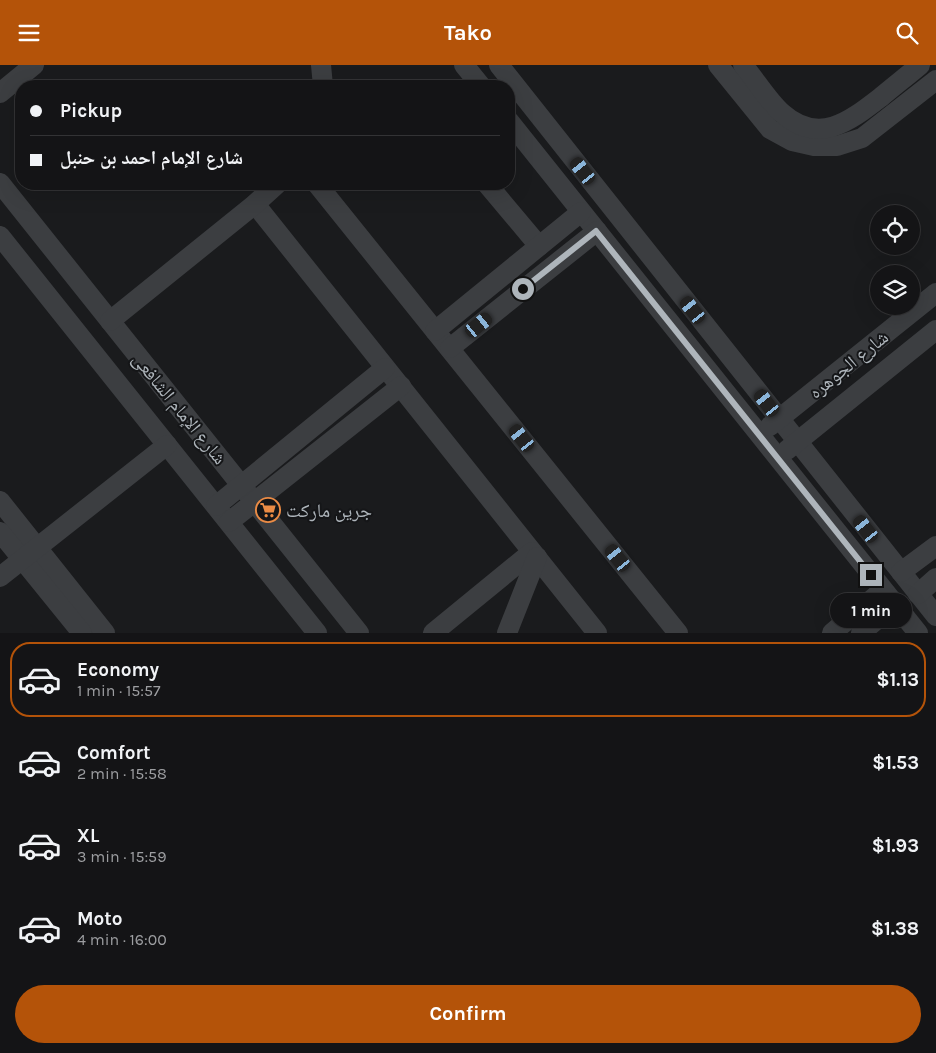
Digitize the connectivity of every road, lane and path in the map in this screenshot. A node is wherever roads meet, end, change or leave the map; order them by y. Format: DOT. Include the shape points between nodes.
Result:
graph roads {
  1 [pos="34,65"];
  2 [pos="321,65"];
  3 [pos="464,65"];
  4 [pos="499,65"];
  5 [pos="718,65"];
  6 [pos="743,65"];
  7 [pos="920,65"];
  8 [pos="16,80"];
  9 [pos="322,80"];
  10 [pos="476,80"];
  11 [pos="511,80"];
  12 [pos="15,81"];
  13 [pos="936,81"];
  14 [pos="515,85"];
  15 [pos="0,93"];
  16 [pos="549,128"];
  17 [pos="515,129"];
  18 [pos="527,144"];
  19 [pos="0,183"];
  20 [pos="270,190"];
  21 [pos="322,190"];
  22 [pos="492,190"];
  23 [pos="255,204"];
  24 [pos="581,212"];
  25 [pos="596,231"];
  26 [pos="0,236"];
  27 [pos="539,246"];
  28 [pos="936,293"];
  29 [pos="110,321"];
  30 [pos="936,329"];
  31 [pos="435,331"];
  32 [pos="450,348"];
  33 [pos="385,368"];
  34 [pos="400,387"];
  35 [pos="779,419"];
  36 [pos="759,435"];
  37 [pos="797,441"];
  38 [pos="167,445"];
  39 [pos="777,457"];
  40 [pos="241,485"];
  41 [pos="0,501"];
  42 [pos="255,502"];
  43 [pos="216,506"];
  44 [pos="229,522"];
  45 [pos="0,533"];
  46 [pos="936,546"];
  47 [pos="30,554"];
  48 [pos="534,554"];
  49 [pos="901,572"];
  50 [pos="0,577"];
  51 [pos="936,578"];
  52 [pos="918,594"];
  53 [pos="889,597"];
  54 [pos="936,616"];
  55 [pos="82,633"];
  56 [pos="105,633"];
  57 [pos="317,633"];
  58 [pos="359,633"];
  59 [pos="434,633"];
  60 [pos="507,633"];
  61 [pos="597,633"];
  62 [pos="678,633"];
  63 [pos="832,633"];
  64 [pos="861,633"];
  65 [pos="918,633"];
  1 -- 8 [label="street"];
  2 -- 9 [label="street"];
  3 -- 10 [label="street"];
  4 -- 11 [label="street"];
  5 -- 13 [label="street" via="770,129 792,141 814,146 838,146 862,137"];
  6 -- 7 [label="street" via="781,113 794,122 826,128 842,125 856,117"];
  12 -- 15 [label="street"];
  14 -- 16 [label="street"];
  16 -- 18 [label="street"];
  16 -- 35 [label="street"];
  17 -- 18 [label="street"];
  18 -- 24 [label="street"];
  19 -- 29 [label="street, شارع الإمام الشافعى"];
  20 -- 23 [label="street"];
  21 -- 31 [label="street"];
  22 -- 27 [label="street"];
  23 -- 29 [label="street"];
  23 -- 33 [label="street"];
  24 -- 25 [label="street"];
  24 -- 27 [label="street"];
  25 -- 32 [label="street"];
  25 -- 36 [label="street"];
  26 -- 38 [label="street, شارع الإمام الشافعى"];
  27 -- 31 [label="street"];
  28 -- 35 [label="street, شارع الجوهره"];
  29 -- 40 [label="street, شارع الإمام الشافعى"];
  30 -- 37 [label="street, شارع الجوهره"];
  31 -- 32 [label="street"];
  32 -- 62 [label="street"];
  33 -- 34 [label="street"];
  33 -- 40 [label="street"];
  34 -- 42 [label="street"];
  34 -- 48 [label="street"];
  35 -- 36 [label="street, شارع الجوهره"];
  35 -- 37 [label="street"];
  36 -- 39 [label="street"];
  37 -- 39 [label="street, شارع الجوهره"];
  37 -- 49 [label="street"];
  38 -- 43 [label="street, شارع الإمام الشافعى"];
  38 -- 47 [label="street"];
  39 -- 53 [label="street"];
  40 -- 42 [label="street, شارع الإمام الشافعى"];
  40 -- 43 [label="street"];
  41 -- 47 [label="street"];
  42 -- 44 [label="street"];
  42 -- 58 [label="street, شارع الإمام الشافعى"];
  43 -- 44 [label="street, شارع الإمام الشافعى"];
  44 -- 57 [label="street, شارع الإمام الشافعى"];
  45 -- 47 [label="street"];
  46 -- 49 [label="street"];
  47 -- 50 [label="street"];
  47 -- 55 [label="street"];
  47 -- 56 [label="street"];
  48 -- 59 [label="street"];
  48 -- 60 [label="street"];
  48 -- 61 [label="street"];
  49 -- 52 [label="street"];
  51 -- 52 [label="street"];
  52 -- 54 [label="street"];
  53 -- 63 [label="street"];
  53 -- 64 [label="street"];
  53 -- 65 [label="street"];
}
